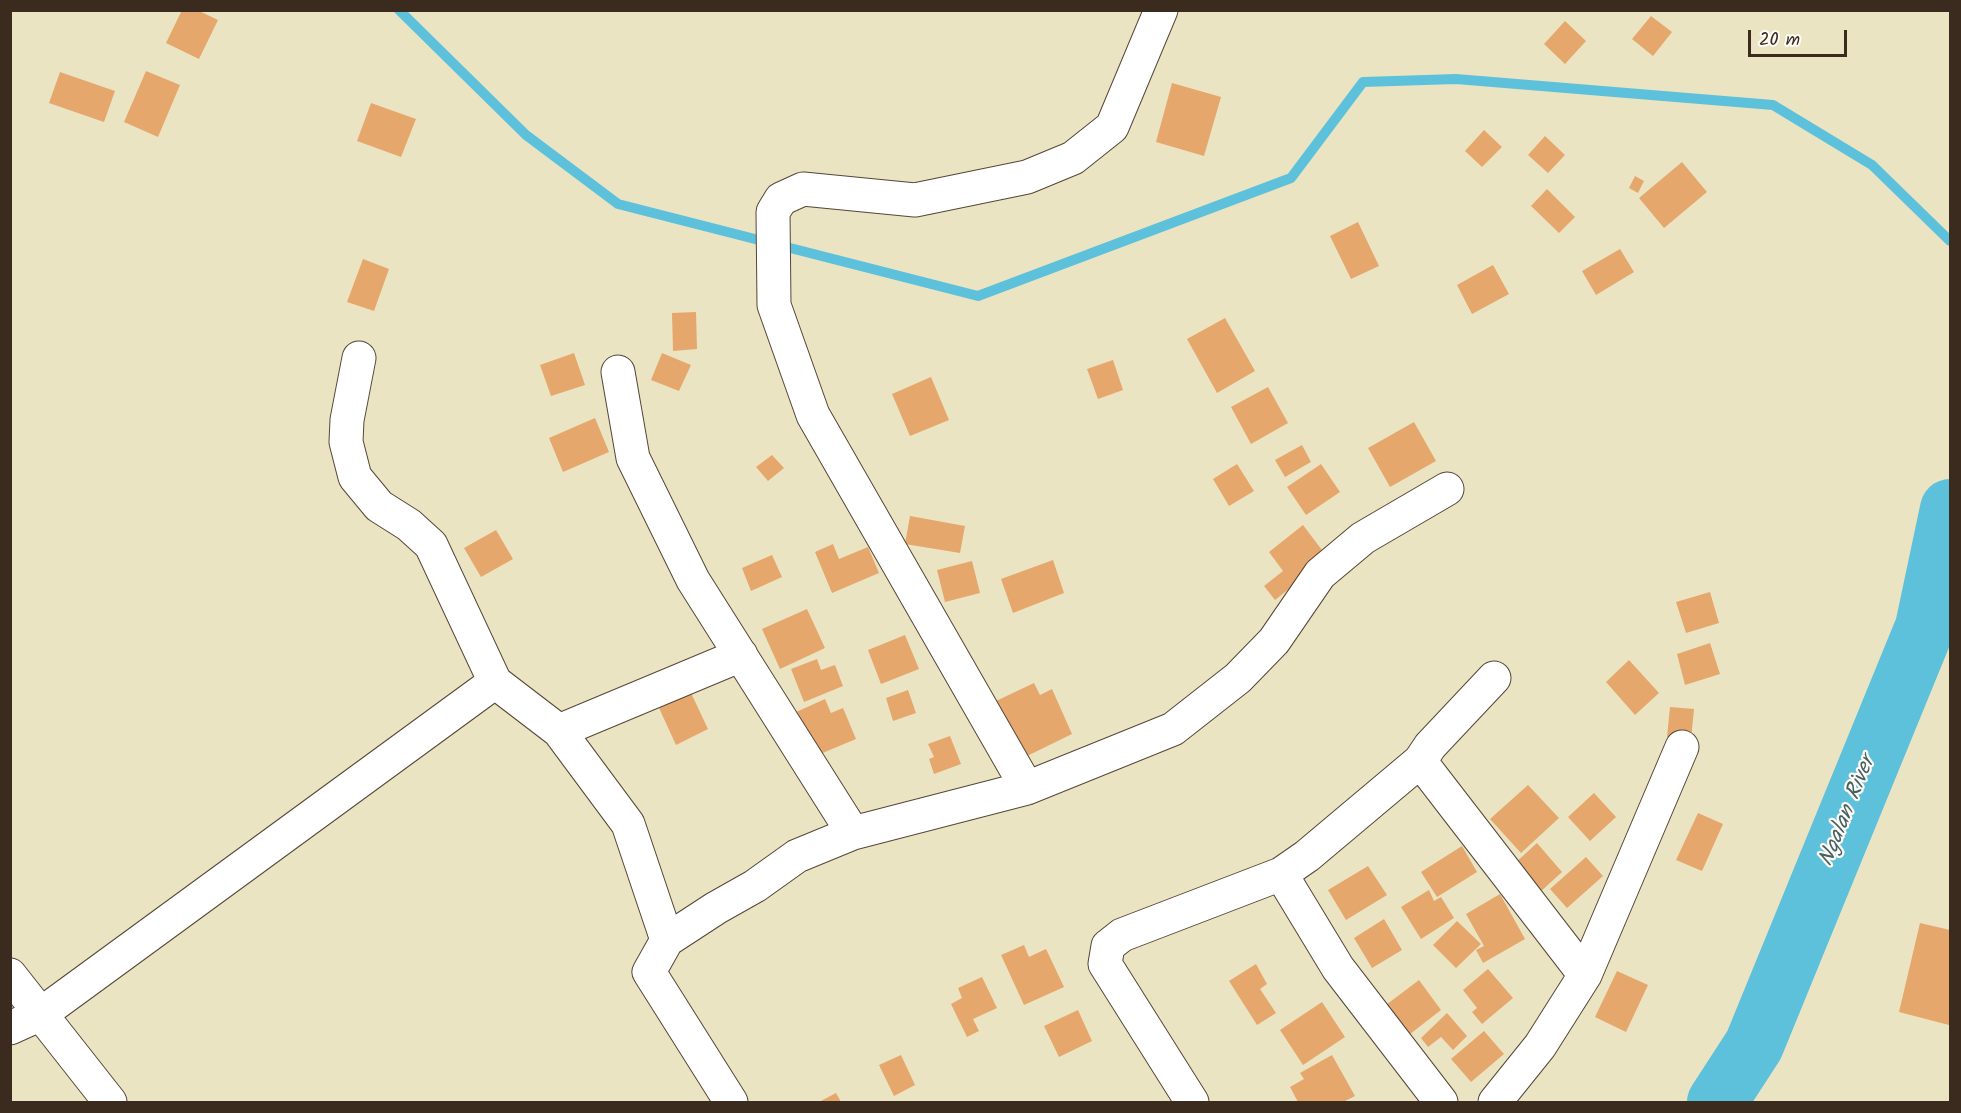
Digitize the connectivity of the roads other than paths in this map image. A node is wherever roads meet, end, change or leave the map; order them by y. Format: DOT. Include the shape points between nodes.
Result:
graph roads {
  1 [pos="1161,10"];
  2 [pos="358,358"];
  3 [pos="618,372"];
  4 [pos="1447,489"];
  5 [pos="741,656"];
  6 [pos="1494,678"];
  7 [pos="495,682"];
  8 [pos="559,731"];
  9 [pos="1682,747"];
  10 [pos="1420,762"];
  11 [pos="1027,788"];
  12 [pos="853,833"];
  13 [pos="1281,874"];
  14 [pos="667,940"];
  15 [pos="10,975"];
  16 [pos="1585,975"];
  17 [pos="41,1014"];
  18 [pos="10,1028"];
  19 [pos="110,1102"];
  20 [pos="731,1102"];
  21 [pos="1192,1102"];
  22 [pos="1442,1102"];
  23 [pos="1495,1102"];
  1 -- 11 [label="street" via="1112,127 1073,158 1027,177 915,200 803,189 781,199 773,213 774,305 813,415"];
  2 -- 7 [label="street" via="346,442 355,477 379,506 431,544"];
  3 -- 5 [label="street" via="633,458 693,580"];
  4 -- 11 [label="street" via="1363,538 1320,574 1274,641 1238,678 1173,729"];
  5 -- 8 [label="street"];
  5 -- 12 [label="street"];
  6 -- 10 [label="street" via="1438,737"];
  7 -- 8 [label="street"];
  7 -- 17 [label="street"];
  8 -- 14 [label="street" via="628,824"];
  9 -- 16 [label="street"];
  10 -- 13 [label="street"];
  10 -- 16 [label="street"];
  11 -- 12 [label="street"];
  12 -- 14 [label="street" via="797,856"];
  13 -- 21 [label="street" via="1122,935 1108,946 1105,964"];
  13 -- 22 [label="street" via="1338,968"];
  14 -- 20 [label="street" via="650,972"];
  15 -- 17 [label="street"];
  16 -- 23 [label="street" via="1540,1046"];
  17 -- 18 [label="street"];
  17 -- 19 [label="street"];
}
